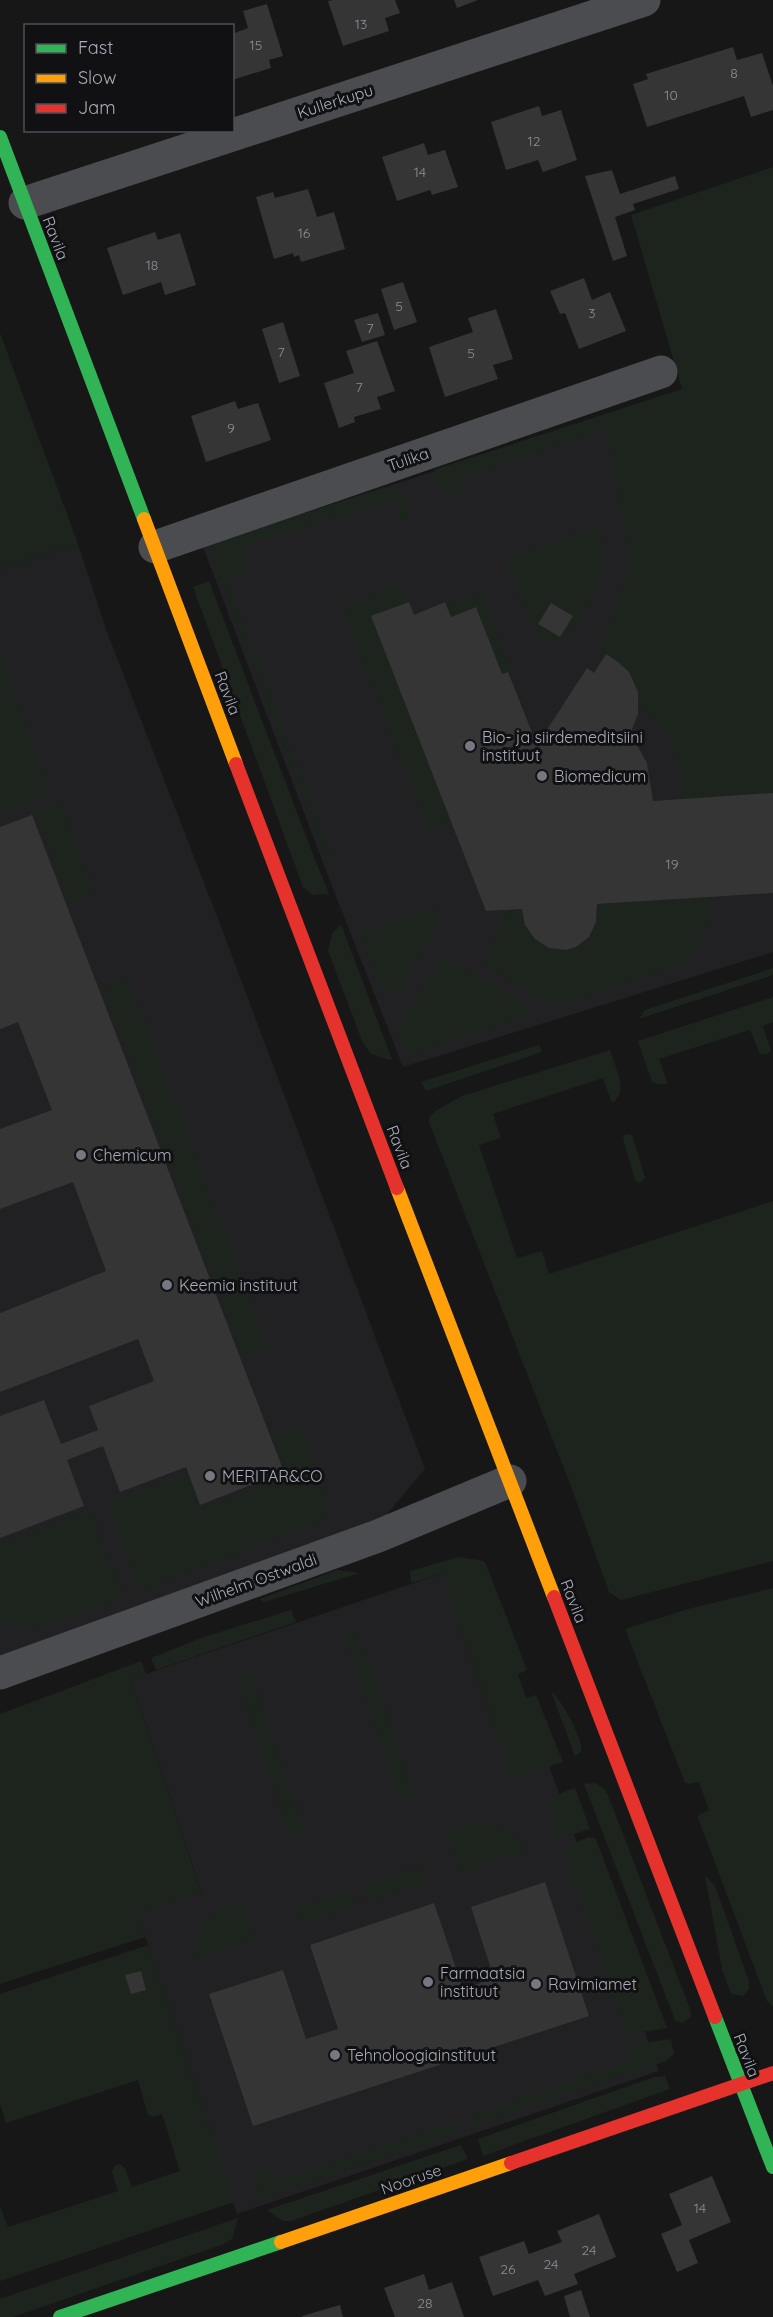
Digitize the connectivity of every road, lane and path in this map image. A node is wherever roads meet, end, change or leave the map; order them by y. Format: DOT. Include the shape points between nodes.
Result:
graph roads {
  1 [pos="644,0"];
  2 [pos="0,137"];
  3 [pos="26,203"];
  4 [pos="661,372"];
  5 [pos="155,547"];
  6 [pos="510,1481"];
  7 [pos="0,1672"];
  8 [pos="773,2073"];
  9 [pos="741,2084"];
  10 [pos="773,2167"];
  11 [pos="60,2317"];
  1 -- 3 [label="street, Kullerkupu"];
  2 -- 3 [label="street, Ravila"];
  3 -- 5 [label="street, Ravila"];
  4 -- 5 [label="street, Tulika"];
  5 -- 6 [label="street, Ravila"];
  6 -- 7 [label="street, Wilhelm Ostwaldi" via="378,1536"];
  6 -- 9 [label="street, Ravila"];
  8 -- 9 [label="street, Nooruse"];
  9 -- 10 [label="street, Ravila"];
  9 -- 11 [label="street, Nooruse"];
}
